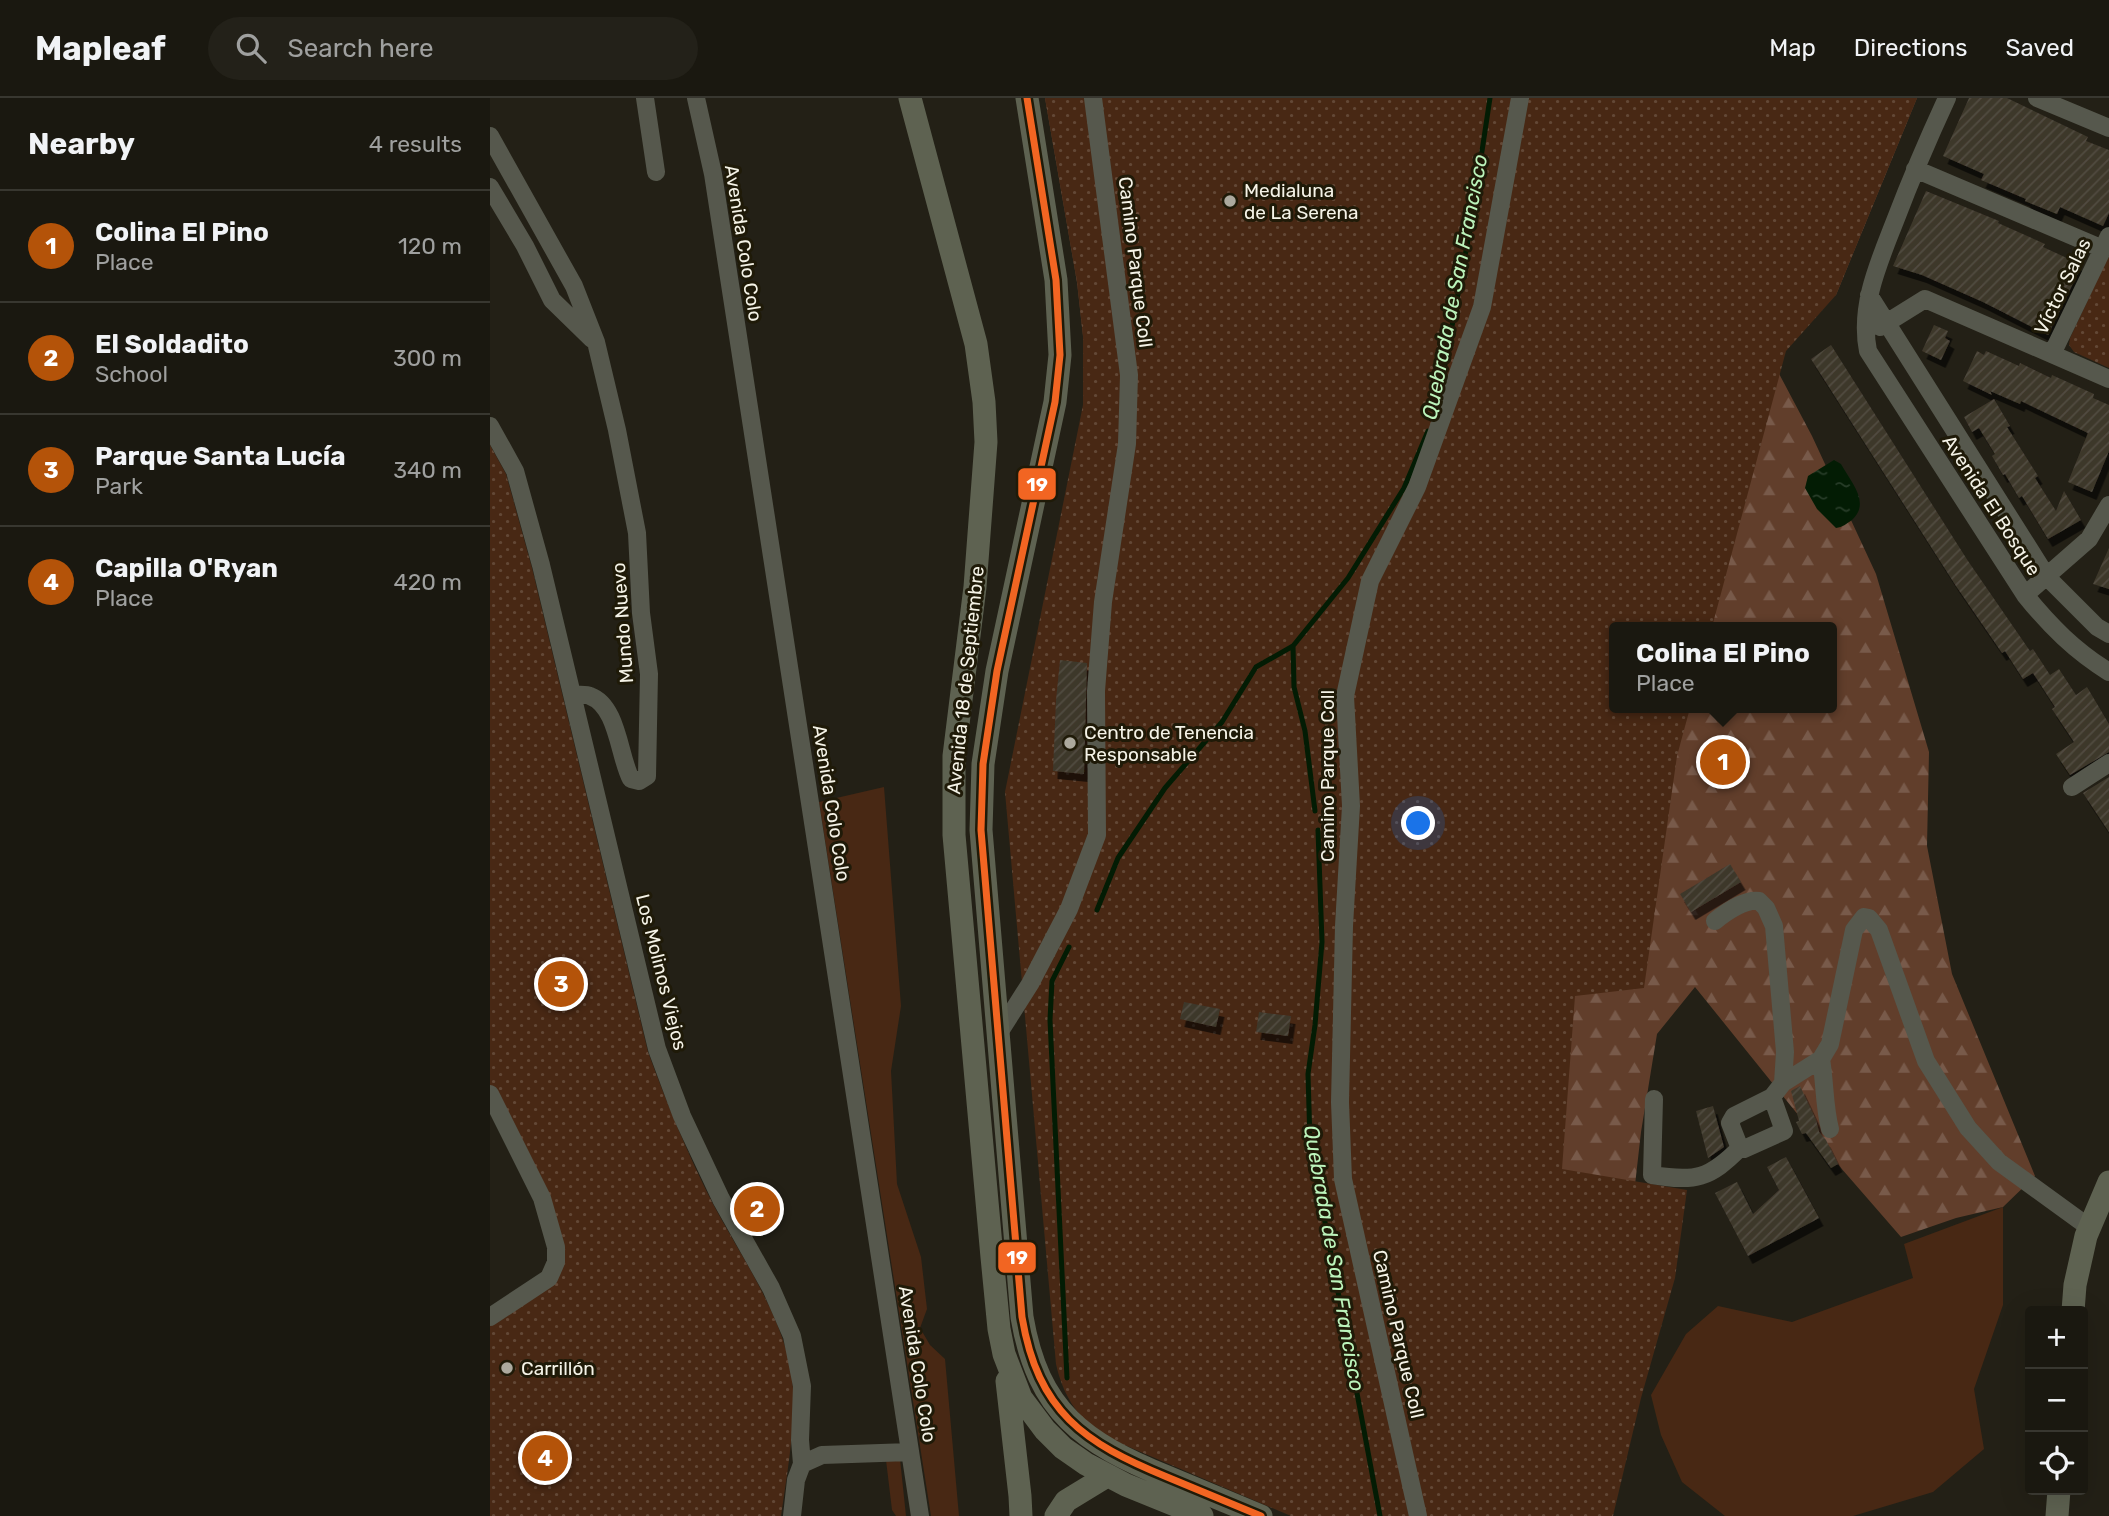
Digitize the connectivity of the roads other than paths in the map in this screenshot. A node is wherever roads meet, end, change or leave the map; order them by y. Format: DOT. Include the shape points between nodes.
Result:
graph roads {
  1 [pos="645,98"];
  2 [pos="696,98"];
  3 [pos="910,98"];
  4 [pos="1027,98"];
  5 [pos="1093,98"];
  6 [pos="1520,98"];
  7 [pos="1947,98"];
  8 [pos="2037,98"];
  9 [pos="2109,128"];
  10 [pos="490,136"];
  11 [pos="1915,169"];
  12 [pos="656,172"];
  13 [pos="490,187"];
  14 [pos="2106,243"];
  15 [pos="1869,295"];
  16 [pos="1888,322"];
  17 [pos="1866,341"];
  18 [pos="596,342"];
  19 [pos="2052,354"];
  20 [pos="2109,379"];
  21 [pos="490,426"];
  22 [pos="2108,510"];
  23 [pos="2048,577"];
  24 [pos="2025,595"];
  25 [pos="2109,634"];
  26 [pos="2109,672"];
  27 [pos="573,695"];
  28 [pos="2109,763"];
  29 [pos="2072,787"];
  30 [pos="1716,921"];
  31 [pos="997,1036"];
  32 [pos="1821,1059"];
  33 [pos="1777,1090"];
  34 [pos="490,1094"];
  35 [pos="1654,1100"];
  36 [pos="1830,1129"];
  37 [pos="1741,1147"];
  38 [pos="2109,1182"];
  39 [pos="2090,1228"];
  40 [pos="2073,1306"];
  41 [pos="495,1308"];
  42 [pos="1004,1354"];
  43 [pos="910,1452"];
  44 [pos="802,1464"];
  45 [pos="1107,1476"];
  46 [pos="2059,1495"];
  47 [pos="1022,1509"];
  48 [pos="792,1516"];
  49 [pos="920,1516"];
  50 [pos="1056,1516"];
  51 [pos="1202,1516"];
  52 [pos="1261,1516"];
  53 [pos="1418,1516"];
  54 [pos="2057,1516"];
  1 -- 12 [label="street"];
  2 -- 43 [label="street, Avenida Colo Colo" via="717,201"];
  3 -- 42 [label="main road, Avenida 18 de Septiembre" via="976,344 984,402 985,455 975,587 954,756 953,821"];
  4 -- 31 [label="main road, Avenida 18 de Septiembre" via="1056,280 1060,355 1055,402 997,671 983,764 982,856"];
  5 -- 31 [label="street, Camino Parque Coll" via="1129,375 1127,444 1103,602 1096,691 1097,835 1069,909"];
  6 -- 53 [label="street, Camino Parque Coll" via="1482,307 1417,487 1370,581 1345,696 1351,806 1343,953 1343,1179"];
  7 -- 11 [label="street"];
  8 -- 9 [label="street"];
  10 -- 18 [label="street, Mundo Nuevo" via="575,286"];
  11 -- 14 [label="street"];
  11 -- 15 [label="street"];
  13 -- 18 [label="street" via="552,300"];
  14 -- 19 [label="street, Víctor Salas"];
  15 -- 16 [label="street, Avenida El Bosque"];
  15 -- 17 [label="street"];
  16 -- 17 [label="street" via="1867,335"];
  16 -- 19 [label="street" via="1925,299"];
  16 -- 23 [label="street, Avenida El Bosque"];
  17 -- 24 [label="street, Avenida El Bosque" via="1868,351"];
  18 -- 27 [label="street, Mundo Nuevo" via="637,534 649,674 647,776 631,779 604,705 590,696"];
  19 -- 20 [label="street"];
  21 -- 27 [label="street, Los Molinos Viejos" via="515,471"];
  22 -- 23 [label="street" via="2089,539"];
  23 -- 24 [label="street"];
  23 -- 25 [label="street, Avenida El Bosque"];
  24 -- 26 [label="street, Avenida El Bosque" via="2048,624"];
  27 -- 44 [label="street, Los Molinos Viejos" via="657,1049 721,1199 792,1336 802,1386"];
  28 -- 29 [label="street"];
  30 -- 33 [label="street" via="1752,900 1766,908 1774,926 1785,1052"];
  31 -- 52 [label="main road, Avenida 18 de Septiembre" via="1025,1335 1040,1378 1063,1414 1118,1456"];
  32 -- 33 [label="street"];
  32 -- 36 [label="street"];
  32 -- 39 [label="street" via="1830,1044 1854,930 1864,917 1870,918 1879,930 1926,1061 1968,1128 1999,1162"];
  33 -- 37 [label="street" via="1734,1116 1730,1123"];
  33 -- 37 [label="street" via="1784,1131"];
  34 -- 41 [label="street" via="542,1198 556,1247 549,1278"];
  35 -- 37 [label="street" via="1652,1175 1682,1180 1707,1174"];
  38 -- 39 [label="main road"];
  39 -- 40 [label="main road"];
  42 -- 45 [label="main road" via="1021,1398 1045,1430 1074,1457"];
  42 -- 47 [label="main road"];
  43 -- 44 [label="street" via="822,1455"];
  43 -- 49 [label="street, Avenida Colo Colo"];
  44 -- 48 [label="street, Los Molinos Viejos"];
  45 -- 50 [label="main road" via="1066,1501"];
  45 -- 51 [label="main road"];
  46 -- 54 [label="main road"];
}
